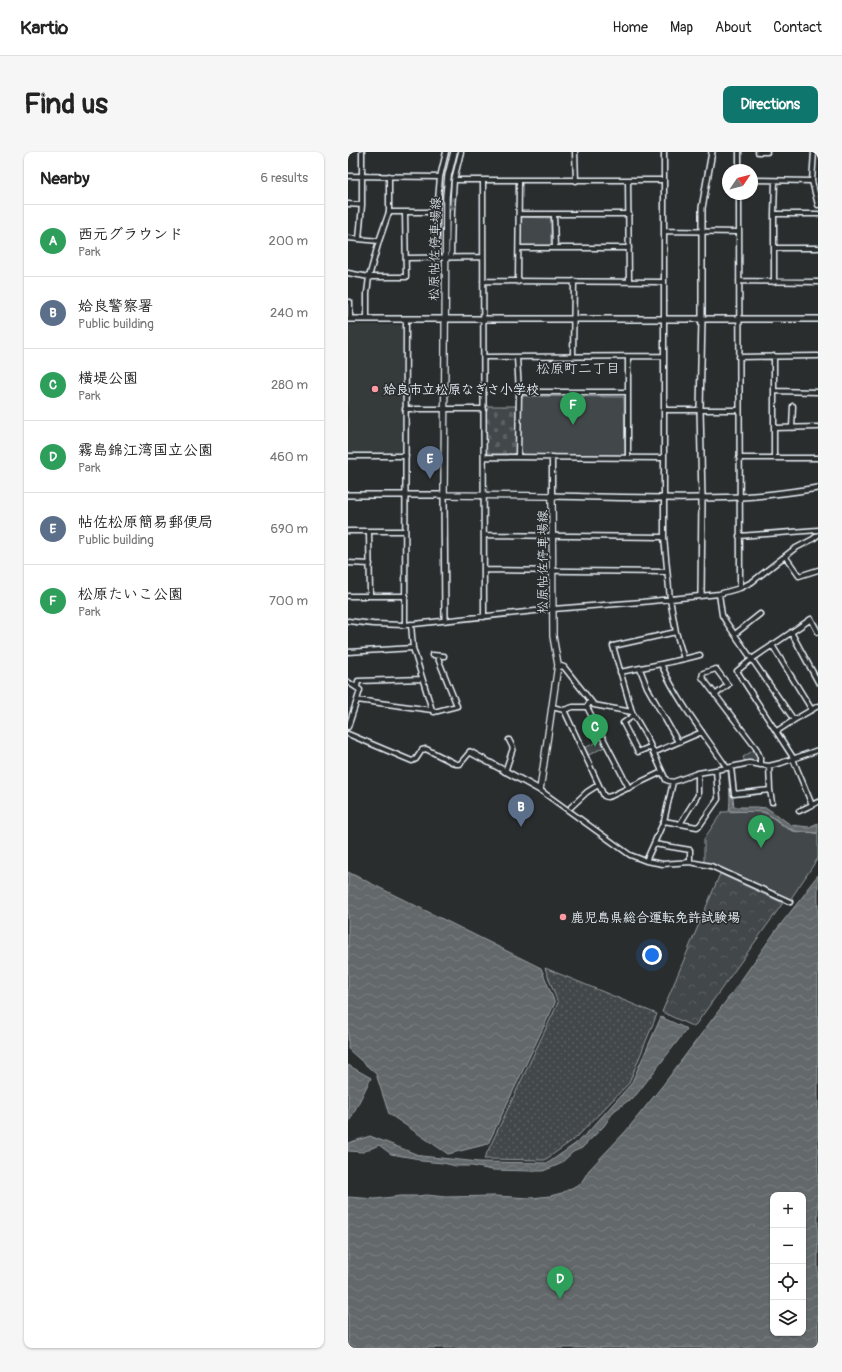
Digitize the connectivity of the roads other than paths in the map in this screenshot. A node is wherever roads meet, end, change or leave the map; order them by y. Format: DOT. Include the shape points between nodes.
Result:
graph roads {
  1 [pos="362,152"];
  2 [pos="446,152"];
  3 [pos="454,152"];
  4 [pos="462,152"];
  5 [pos="575,152"];
  6 [pos="664,152"];
  7 [pos="712,152"];
  8 [pos="739,152"];
  9 [pos="758,152"];
  10 [pos="767,152"];
  11 [pos="814,152"];
  12 [pos="739,164"];
  13 [pos="348,176"];
  14 [pos="362,176"];
  15 [pos="389,176"];
  16 [pos="440,177"];
  17 [pos="454,180"];
  18 [pos="628,180"];
  19 [pos="664,180"];
  20 [pos="758,180"];
  21 [pos="484,181"];
  22 [pos="519,181"];
  23 [pos="576,181"];
  24 [pos="775,181"];
  25 [pos="812,181"];
  26 [pos="739,200"];
  27 [pos="348,204"];
  28 [pos="362,205"];
  29 [pos="818,205"];
  30 [pos="389,212"];
  31 [pos="406,212"];
  32 [pos="437,212"];
  33 [pos="519,214"];
  34 [pos="554,214"];
  35 [pos="628,214"];
  36 [pos="774,214"];
  37 [pos="818,214"];
  38 [pos="664,231"];
  39 [pos="701,231"];
  40 [pos="739,232"];
  41 [pos="348,238"];
  42 [pos="359,239"];
  43 [pos="379,241"];
  44 [pos="519,248"];
  45 [pos="555,248"];
  46 [pos="629,248"];
  47 [pos="774,248"];
  48 [pos="818,248"];
  49 [pos="447,255"];
  50 [pos="438,257"];
  51 [pos="483,257"];
  52 [pos="406,258"];
  53 [pos="348,273"];
  54 [pos="370,277"];
  55 [pos="483,281"];
  56 [pos="574,281"];
  57 [pos="629,281"];
  58 [pos="518,282"];
  59 [pos="664,282"];
  60 [pos="739,282"];
  61 [pos="774,282"];
  62 [pos="818,282"];
  63 [pos="348,302"];
  64 [pos="349,319"];
  65 [pos="367,319"];
  66 [pos="406,319"];
  67 [pos="445,319"];
  68 [pos="483,319"];
  69 [pos="574,319"];
  70 [pos="702,319"];
  71 [pos="739,319"];
  72 [pos="818,319"];
  73 [pos="664,320"];
  74 [pos="573,356"];
  75 [pos="664,356"];
  76 [pos="774,356"];
  77 [pos="818,356"];
  78 [pos="484,357"];
  79 [pos="517,357"];
  80 [pos="628,357"];
  81 [pos="739,357"];
  82 [pos="774,391"];
  83 [pos="519,392"];
  84 [pos="628,392"];
  85 [pos="818,392"];
  86 [pos="793,406"];
  87 [pos="405,409"];
  88 [pos="484,409"];
  89 [pos="700,409"];
  90 [pos="443,410"];
  91 [pos="664,410"];
  92 [pos="739,410"];
  93 [pos="818,427"];
  94 [pos="774,428"];
  95 [pos="792,428"];
  96 [pos="348,456"];
  97 [pos="406,456"];
  98 [pos="484,457"];
  99 [pos="518,457"];
  100 [pos="552,457"];
  101 [pos="628,458"];
  102 [pos="664,458"];
  103 [pos="739,458"];
  104 [pos="774,458"];
  105 [pos="818,458"];
  106 [pos="818,488"];
  107 [pos="348,495"];
  108 [pos="444,495"];
  109 [pos="484,495"];
  110 [pos="405,496"];
  111 [pos="552,496"];
  112 [pos="739,497"];
  113 [pos="664,498"];
  114 [pos="702,498"];
  115 [pos="818,530"];
  116 [pos="348,531"];
  117 [pos="369,531"];
  118 [pos="405,531"];
  119 [pos="484,535"];
  120 [pos="553,535"];
  121 [pos="818,535"];
  122 [pos="664,536"];
  123 [pos="739,536"];
  124 [pos="785,556"];
  125 [pos="348,563"];
  126 [pos="370,564"];
  127 [pos="484,570"];
  128 [pos="818,570"];
  129 [pos="553,571"];
  130 [pos="667,572"];
  131 [pos="740,588"];
  132 [pos="719,594"];
  133 [pos="370,595"];
  134 [pos="701,595"];
  135 [pos="348,596"];
  136 [pos="406,596"];
  137 [pos="670,599"];
  138 [pos="553,609"];
  139 [pos="760,614"];
  140 [pos="484,617"];
  141 [pos="445,620"];
  142 [pos="348,621"];
  143 [pos="411,624"];
  144 [pos="405,625"];
  145 [pos="676,632"];
  146 [pos="791,632"];
  147 [pos="818,632"];
  148 [pos="735,634"];
  149 [pos="772,645"];
  150 [pos="413,648"];
  151 [pos="348,652"];
  152 [pos="700,655"];
  153 [pos="444,656"];
  154 [pos="684,659"];
  155 [pos="752,659"];
  156 [pos="662,664"];
  157 [pos="558,665"];
  158 [pos="640,669"];
  159 [pos="620,672"];
  160 [pos="422,678"];
  161 [pos="348,682"];
  162 [pos="818,682"];
  163 [pos="357,688"];
  164 [pos="715,694"];
  165 [pos="357,700"];
  166 [pos="590,701"];
  167 [pos="818,706"];
  168 [pos="552,707"];
  169 [pos="588,707"];
  170 [pos="432,710"];
  171 [pos="564,710"];
  172 [pos="812,710"];
  173 [pos="633,714"];
  174 [pos="794,720"];
  175 [pos="348,727"];
  176 [pos="777,731"];
  177 [pos="702,732"];
  178 [pos="348,734"];
  179 [pos="509,740"];
  180 [pos="678,742"];
  181 [pos="650,747"];
  182 [pos="818,750"];
  183 [pos="470,752"];
  184 [pos="653,753"];
  185 [pos="794,759"];
  186 [pos="760,765"];
  187 [pos="769,766"];
  188 [pos="729,767"];
  189 [pos="716,770"];
  190 [pos="505,772"];
  191 [pos="662,772"];
  192 [pos="698,773"];
  193 [pos="672,782"];
  194 [pos="598,785"];
  195 [pos="629,788"];
  196 [pos="540,790"];
  197 [pos="770,790"];
  198 [pos="772,802"];
  199 [pos="818,802"];
  200 [pos="812,805"];
  201 [pos="572,807"];
  202 [pos="799,811"];
  203 [pos="664,821"];
  204 [pos="680,824"];
  205 [pos="654,844"];
  206 [pos="646,862"];
  207 [pos="690,862"];
  208 [pos="790,902"];
  1 -- 14 [label="street"];
  2 -- 16 [label="street"];
  3 -- 49 [label="main road, 松原帖佐停車場線" via="446,197"];
  4 -- 17 [label="street"];
  5 -- 23 [label="street"];
  6 -- 19 [label="street"];
  7 -- 39 [label="street" via="703,198"];
  8 -- 12 [label="street"];
  9 -- 10 [label="street"];
  11 -- 25 [label="street"];
  13 -- 14 [label="street"];
  14 -- 15 [label="street"];
  14 -- 28 [label="street"];
  15 -- 16 [label="street"];
  15 -- 30 [label="street"];
  16 -- 32 [label="street"];
  17 -- 21 [label="street"];
  17 -- 49 [label="street, one-way"];
  18 -- 19 [label="street"];
  18 -- 23 [label="street"];
  18 -- 35 [label="street"];
  19 -- 38 [label="street"];
  20 -- 24 [label="street"];
  21 -- 22 [label="street"];
  21 -- 51 [label="street"];
  22 -- 23 [label="street"];
  22 -- 33 [label="street"];
  24 -- 25 [label="street"];
  24 -- 36 [label="street"];
  25 -- 29 [label="street"];
  26 -- 40 [label="street"];
  27 -- 28 [label="street"];
  28 -- 42 [label="street"];
  30 -- 31 [label="street"];
  30 -- 43 [label="street"];
  31 -- 32 [label="street"];
  31 -- 52 [label="street"];
  32 -- 50 [label="street"];
  33 -- 34 [label="street"];
  33 -- 44 [label="street"];
  34 -- 35 [label="street"];
  34 -- 45 [label="street"];
  35 -- 46 [label="street"];
  36 -- 37 [label="street"];
  36 -- 47 [label="street"];
  38 -- 39 [label="street"];
  38 -- 59 [label="street"];
  39 -- 40 [label="street"];
  39 -- 70 [label="street"];
  40 -- 60 [label="street"];
  41 -- 42 [label="street"];
  42 -- 43 [label="street"];
  43 -- 54 [label="street"];
  44 -- 45 [label="street"];
  44 -- 58 [label="street"];
  45 -- 46 [label="street"];
  46 -- 57 [label="street"];
  47 -- 48 [label="street"];
  47 -- 61 [label="street"];
  49 -- 50 [label="street"];
  49 -- 51 [label="street"];
  49 -- 67 [label="main road, 松原帖佐停車場線"];
  50 -- 52 [label="street"];
  51 -- 55 [label="street"];
  52 -- 54 [label="street" via="406,277"];
  53 -- 54 [label="street"];
  54 -- 65 [label="street"];
  55 -- 58 [label="street"];
  55 -- 68 [label="street"];
  56 -- 57 [label="street"];
  56 -- 58 [label="street"];
  56 -- 69 [label="street"];
  57 -- 59 [label="street"];
  59 -- 73 [label="street"];
  60 -- 61 [label="street"];
  60 -- 71 [label="street"];
  61 -- 62 [label="street"];
  63 -- 64 [label="street"];
  64 -- 65 [label="street"];
  65 -- 66 [label="street"];
  66 -- 67 [label="street"];
  66 -- 87 [label="street"];
  67 -- 68 [label="street"];
  67 -- 90 [label="main road, 松原帖佐停車場線"];
  68 -- 69 [label="street"];
  68 -- 78 [label="street"];
  69 -- 73 [label="street"];
  69 -- 74 [label="street"];
  70 -- 71 [label="street"];
  70 -- 73 [label="street"];
  70 -- 89 [label="street"];
  71 -- 72 [label="street"];
  71 -- 81 [label="street"];
  73 -- 75 [label="street"];
  74 -- 79 [label="street"];
  74 -- 80 [label="street"];
  75 -- 80 [label="street"];
  75 -- 91 [label="street"];
  76 -- 77 [label="street"];
  76 -- 81 [label="street"];
  76 -- 82 [label="street"];
  78 -- 79 [label="street"];
  78 -- 88 [label="street"];
  79 -- 83 [label="street"];
  80 -- 84 [label="street"];
  81 -- 92 [label="street"];
  82 -- 85 [label="street"];
  82 -- 94 [label="street"];
  83 -- 84 [label="street"];
  83 -- 99 [label="street"];
  84 -- 101 [label="street"];
  86 -- 95 [label="street"];
  87 -- 90 [label="street"];
  87 -- 97 [label="street"];
  88 -- 90 [label="street"];
  88 -- 98 [label="street"];
  89 -- 91 [label="street"];
  89 -- 92 [label="street"];
  89 -- 114 [label="street"];
  90 -- 108 [label="main road, 松原帖佐停車場線"];
  91 -- 102 [label="street"];
  92 -- 103 [label="street"];
  93 -- 95 [label="street"];
  94 -- 95 [label="street"];
  94 -- 104 [label="street"];
  96 -- 97 [label="street"];
  97 -- 110 [label="street"];
  98 -- 99 [label="street"];
  98 -- 109 [label="street"];
  99 -- 100 [label="street"];
  100 -- 101 [label="street"];
  100 -- 111 [label="street"];
  101 -- 102 [label="street"];
  102 -- 113 [label="street"];
  103 -- 104 [label="street"];
  103 -- 112 [label="street"];
  104 -- 105 [label="street"];
  106 -- 112 [label="street"];
  107 -- 110 [label="street"];
  108 -- 109 [label="main road, 松原帖佐停車場線"];
  108 -- 110 [label="street"];
  108 -- 141 [label="street"];
  109 -- 111 [label="main road, 松原帖佐停車場線"];
  109 -- 119 [label="street"];
  110 -- 118 [label="street"];
  111 -- 113 [label="street"];
  111 -- 120 [label="main road, 松原帖佐停車場線"];
  112 -- 114 [label="street"];
  112 -- 123 [label="street"];
  113 -- 114 [label="street"];
  113 -- 122 [label="street"];
  114 -- 134 [label="street"];
  115 -- 123 [label="street"];
  116 -- 117 [label="street"];
  117 -- 118 [label="street"];
  117 -- 126 [label="street"];
  118 -- 136 [label="street"];
  119 -- 120 [label="street"];
  119 -- 127 [label="street"];
  120 -- 122 [label="street"];
  120 -- 129 [label="main road, 松原帖佐停車場線"];
  121 -- 124 [label="street"];
  122 -- 130 [label="street"];
  123 -- 131 [label="street"];
  124 -- 128 [label="street" via="799,576"];
  124 -- 131 [label="street" via="752,582"];
  125 -- 126 [label="street"];
  126 -- 133 [label="street"];
  127 -- 129 [label="street"];
  127 -- 140 [label="street"];
  129 -- 130 [label="street"];
  129 -- 138 [label="main road, 松原帖佐停車場線"];
  130 -- 137 [label="street"];
  131 -- 132 [label="street"];
  132 -- 134 [label="street"];
  132 -- 148 [label="street" via="722,615"];
  133 -- 135 [label="street"];
  133 -- 136 [label="street"];
  134 -- 137 [label="street"];
  136 -- 144 [label="street"];
  137 -- 138 [label="street"];
  137 -- 145 [label="street"];
  138 -- 140 [label="street"];
  138 -- 157 [label="main road, 松原帖佐停車場線" via="553,636"];
  139 -- 148 [label="street"];
  140 -- 141 [label="street"];
  141 -- 143 [label="street"];
  142 -- 144 [label="street"];
  143 -- 144 [label="street"];
  143 -- 150 [label="street"];
  145 -- 154 [label="street"];
  145 -- 159 [label="street" via="614,646"];
  146 -- 147 [label="street" via="811,619"];
  146 -- 149 [label="street"];
  146 -- 162 [label="street"];
  148 -- 155 [label="street"];
  149 -- 155 [label="street"];
  149 -- 172 [label="street"];
  150 -- 151 [label="street"];
  150 -- 160 [label="street"];
  152 -- 154 [label="street"];
  153 -- 170 [label="street" via="434,655 456,706 434,712"];
  154 -- 156 [label="street"];
  155 -- 174 [label="street"];
  155 -- 176 [label="street" via="737,671"];
  156 -- 158 [label="street"];
  156 -- 177 [label="street" via="670,683"];
  157 -- 166 [label="street" via="564,667"];
  157 -- 168 [label="main road, 松原帖佐停車場線"];
  158 -- 159 [label="street"];
  158 -- 180 [label="street" via="647,687"];
  159 -- 173 [label="street"];
  160 -- 163 [label="street" via="358,681"];
  160 -- 170 [label="street"];
  161 -- 163 [label="street"];
  163 -- 165 [label="street" via="360,690"];
  164 -- 164 [label="street" via="702,677 703,673 716,669 728,685"];
  164 -- 186 [label="street" via="756,748"];
  165 -- 170 [label="street"];
  165 -- 175 [label="street"];
  166 -- 169 [label="street"];
  166 -- 173 [label="street" via="594,705"];
  167 -- 172 [label="street"];
  168 -- 171 [label="street"];
  168 -- 196 [label="main road, 松原帖佐停車場線"];
  169 -- 171 [label="street"];
  169 -- 195 [label="street"];
  171 -- 194 [label="street"];
  172 -- 174 [label="street"];
  173 -- 181 [label="street"];
  173 -- 181 [label="street" via="623,723 638,752"];
  174 -- 176 [label="street"];
  176 -- 185 [label="street"];
  177 -- 180 [label="street"];
  177 -- 188 [label="street"];
  178 -- 183 [label="street" via="412,761 426,749 460,764"];
  179 -- 190 [label="street" via="513,748"];
  180 -- 184 [label="street"];
  181 -- 184 [label="street"];
  182 -- 185 [label="street"];
  183 -- 190 [label="street"];
  184 -- 191 [label="street"];
  185 -- 187 [label="street"];
  185 -- 200 [label="street"];
  186 -- 187 [label="street"];
  186 -- 188 [label="street" via="749,763"];
  187 -- 197 [label="street"];
  188 -- 189 [label="street"];
  188 -- 197 [label="street" via="734,794"];
  189 -- 192 [label="street"];
  189 -- 204 [label="street" via="718,799 700,825 696,827"];
  190 -- 196 [label="street"];
  191 -- 193 [label="street" via="666,780"];
  191 -- 195 [label="street"];
  192 -- 193 [label="street"];
  192 -- 204 [label="street" via="698,795"];
  193 -- 203 [label="street"];
  194 -- 195 [label="street" via="607,797"];
  194 -- 201 [label="street"];
  196 -- 206 [label="street" via="630,855"];
  197 -- 198 [label="street"];
  199 -- 200 [label="street"];
  200 -- 202 [label="street"];
  203 -- 204 [label="street"];
  203 -- 205 [label="street"];
  205 -- 206 [label="street"];
  205 -- 207 [label="street" via="690,850"];
  206 -- 207 [label="street"];
  207 -- 208 [label="street" via="711,866"];
}
